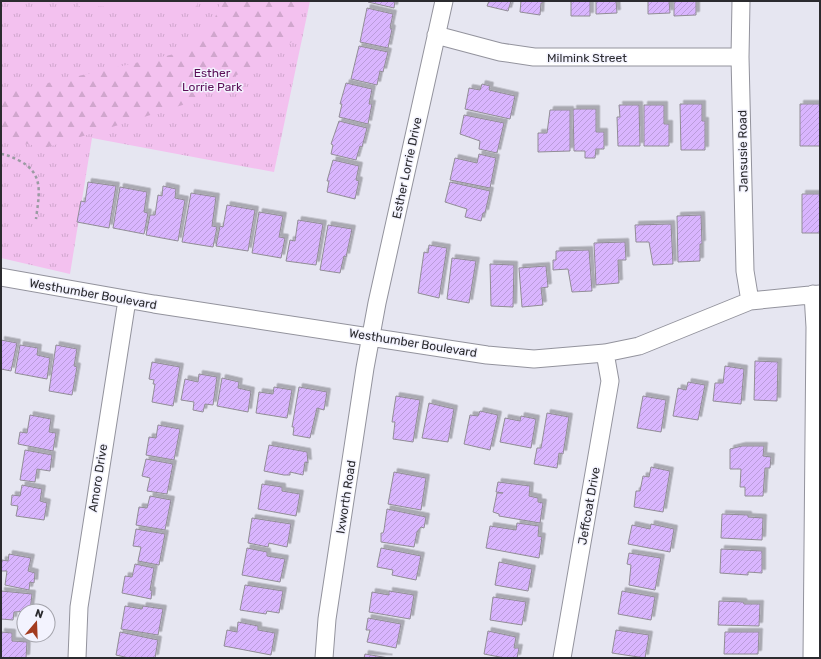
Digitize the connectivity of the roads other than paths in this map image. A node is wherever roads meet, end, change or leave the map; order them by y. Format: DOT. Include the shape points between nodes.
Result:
graph roads {
  1 [pos="444,1"];
  2 [pos="741,1"];
  3 [pos="436,35"];
  4 [pos="740,56"];
  5 [pos="1,277"];
  6 [pos="816,294"];
  7 [pos="127,300"];
  8 [pos="750,301"];
  9 [pos="372,336"];
  10 [pos="605,353"];
  11 [pos="77,658"];
  12 [pos="324,658"];
  13 [pos="562,658"];
  14 [pos="812,658"];
  1 -- 3 [label="street, Esther Lorrie Drive"];
  2 -- 4 [label="street, Jansusie Road"];
  3 -- 4 [label="street, Milmink Street" via="534,58"];
  3 -- 9 [label="street, Esther Lorrie Drive"];
  4 -- 8 [label="street, Jansusie Road" via="746,270"];
  5 -- 7 [label="street, Westhumber Boulevard"];
  6 -- 8 [label="street, Westhumber Boulevard"];
  6 -- 14 [label="street"];
  7 -- 9 [label="street, Westhumber Boulevard"];
  7 -- 11 [label="street, Amoro Drive" via="79,606"];
  8 -- 10 [label="street, Westhumber Boulevard" via="639,346"];
  9 -- 10 [label="street, Westhumber Boulevard" via="487,355 534,359"];
  9 -- 12 [label="street, Ixworth Road" via="327,619"];
  10 -- 13 [label="street, Jeffcoat Drive" via="610,381"];
}
